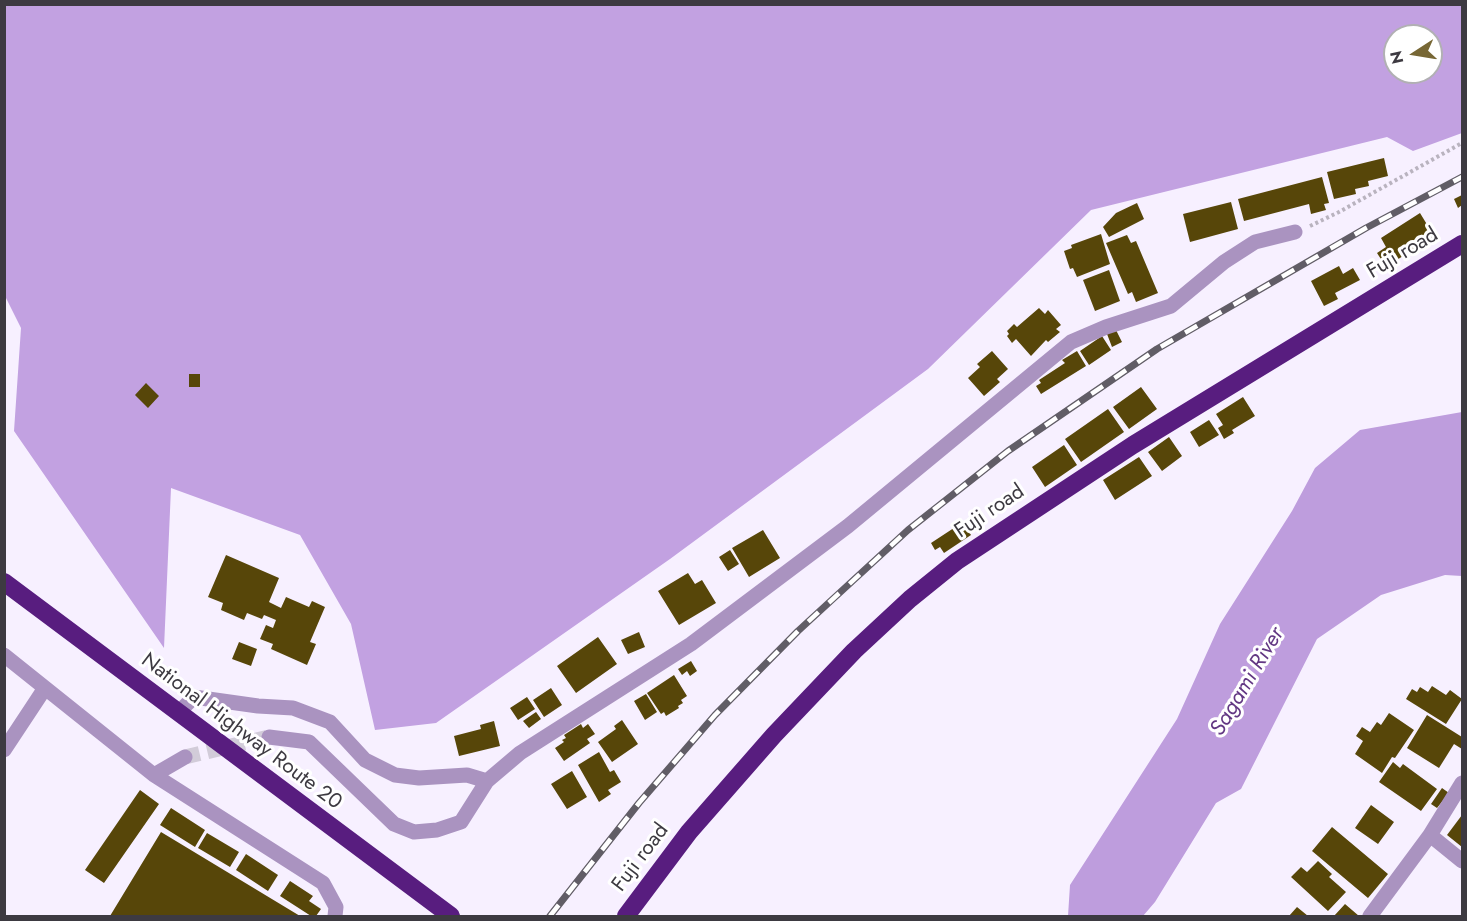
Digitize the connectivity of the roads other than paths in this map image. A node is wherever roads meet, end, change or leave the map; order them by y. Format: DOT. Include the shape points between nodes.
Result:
graph roads {
  1 [pos="1295,232"];
  2 [pos="1462,244"];
  3 [pos="4,582"];
  4 [pos="4,655"];
  5 [pos="45,688"];
  6 [pos="178,713"];
  7 [pos="269,737"];
  8 [pos="4,750"];
  9 [pos="185,757"];
  10 [pos="154,775"];
  11 [pos="487,781"];
  12 [pos="1462,783"];
  13 [pos="1430,835"];
  14 [pos="1462,861"];
  15 [pos="335,916"];
  16 [pos="451,916"];
  17 [pos="626,916"];
  18 [pos="1370,916"];
  1 -- 11 [label="street" via="1255,243 1224,262 1171,306 1071,342 829,540 691,644 520,753"];
  2 -- 17 [label="highway, Fuji road" via="1132,445 994,536 910,599 774,735 689,832"];
  3 -- 6 [label="highway, National Highway Route 20"];
  4 -- 5 [label="street"];
  5 -- 8 [label="street"];
  5 -- 10 [label="street"];
  6 -- 11 [label="street" via="194,697 293,708 330,722 365,760 395,775 467,775"];
  6 -- 16 [label="highway, National Highway Route 20"];
  7 -- 11 [label="street" via="309,742 394,824 414,832 461,822"];
  9 -- 10 [label="street"];
  10 -- 15 [label="street" via="323,884 336,907"];
  12 -- 13 [label="street"];
  13 -- 14 [label="street"];
  13 -- 18 [label="street"];
}
